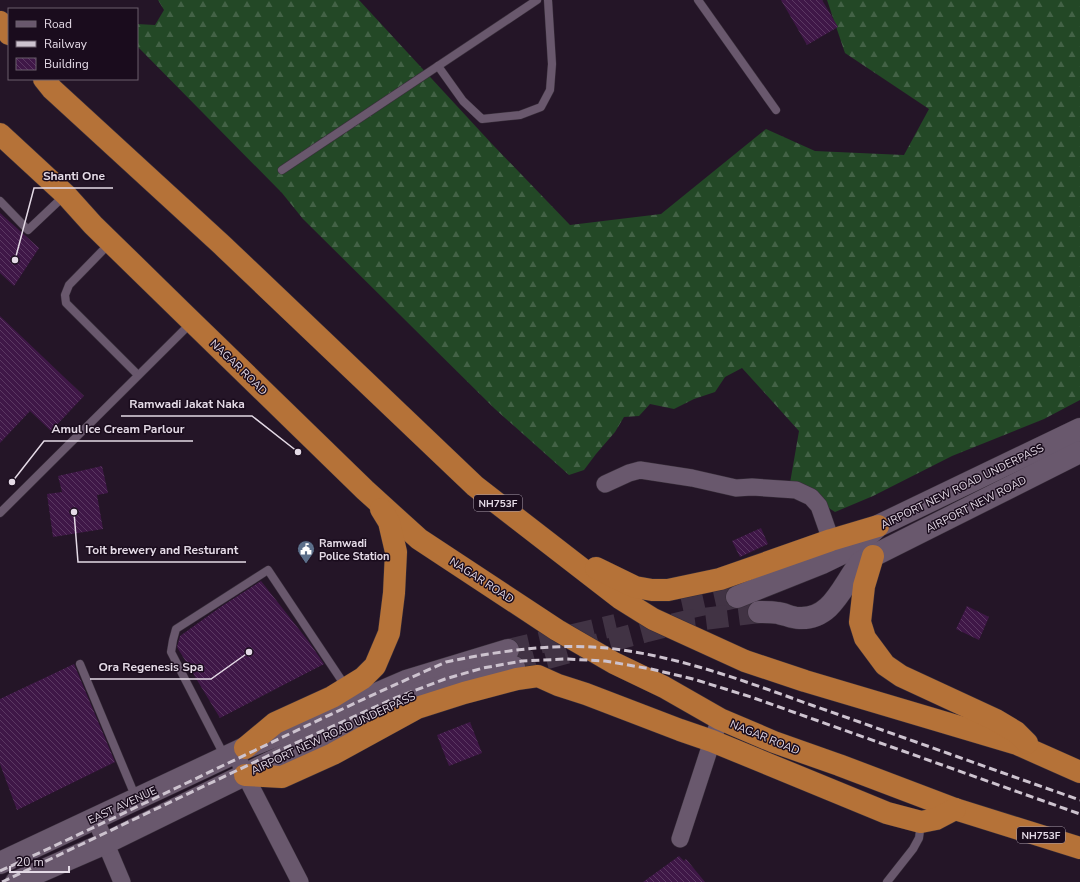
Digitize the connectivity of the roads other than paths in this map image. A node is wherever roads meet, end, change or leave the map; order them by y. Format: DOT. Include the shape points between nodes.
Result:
graph roads {
  1 [pos="537,0"];
  2 [pos="548,0"];
  3 [pos="698,0"];
  4 [pos="0,22"];
  5 [pos="8,33"];
  6 [pos="438,66"];
  7 [pos="45,80"];
  8 [pos="776,110"];
  9 [pos="0,134"];
  10 [pos="282,170"];
  11 [pos="66,195"];
  12 [pos="0,201"];
  13 [pos="111,242"];
  14 [pos="192,321"];
  15 [pos="138,375"];
  16 [pos="1080,428"];
  17 [pos="1080,452"];
  18 [pos="604,484"];
  19 [pos="377,501"];
  20 [pos="0,513"];
  21 [pos="878,526"];
  22 [pos="831,540"];
  23 [pos="560,552"];
  24 [pos="873,556"];
  25 [pos="737,597"];
  26 [pos="759,612"];
  27 [pos="80,664"];
  28 [pos="347,688"];
  29 [pos="720,719"];
  30 [pos="712,741"];
  31 [pos="235,753"];
  32 [pos="1036,753"];
  33 [pos="1080,772"];
  34 [pos="245,775"];
  35 [pos="136,798"];
  36 [pos="955,809"];
  37 [pos="95,818"];
  38 [pos="921,822"];
  39 [pos="680,839"];
  40 [pos="106,843"];
  41 [pos="1080,848"];
  42 [pos="0,863"];
  43 [pos="16,882"];
  44 [pos="122,882"];
  45 [pos="300,882"];
  46 [pos="887,882"];
  1 -- 6 [label="lane"];
  2 -- 6 [label="lane" via="552,70 550,90 541,107 520,115 482,119 463,101"];
  3 -- 8 [label="lane"];
  4 -- 5 [label="highway"];
  6 -- 10 [label="lane"];
  7 -- 23 [label="highway, NH753F" via="52,90 222,245 476,486"];
  9 -- 11 [label="highway, NAGAR ROAD / NH753F"];
  11 -- 12 [label="lane" via="28,230"];
  11 -- 13 [label="highway, NAGAR ROAD / NH753F"];
  13 -- 14 [label="highway, NAGAR ROAD / NH753F"];
  13 -- 15 [label="lane" via="69,285 65,295 66,303"];
  14 -- 15 [label="lane"];
  14 -- 19 [label="highway, NAGAR ROAD / NH753F"];
  15 -- 20 [label="lane"];
  16 -- 21 [label="main road, AIRPORT NEW ROAD UNDERPASS"];
  17 -- 24 [label="main road, AIRPORT NEW ROAD"];
  18 -- 22 [label="street" via="640,470 736,488 796,490 811,497 819,506"];
  19 -- 28 [label="highway" via="389,522 396,552 389,633 375,666 363,678"];
  19 -- 29 [label="highway, NAGAR ROAD / NH753F" via="419,539 557,630"];
  21 -- 22 [label="highway"];
  21 -- 25 [label="main road, AIRPORT NEW ROAD UNDERPASS" via="857,546"];
  22 -- 23 [label="highway" via="720,579 668,590 635,587"];
  23 -- 32 [label="highway, NH753F" via="621,599 653,619 745,661 1017,744"];
  24 -- 26 [label="main road" via="861,562 844,589 822,613 808,618 798,618"];
  24 -- 32 [label="highway" via="864,586 860,622 865,638 885,665 901,676 996,720 1016,732"];
  27 -- 35 [label="lane"];
  28 -- 31 [label="highway" via="275,723"];
  28 -- 31 [label="lane" via="268,570 176,629 173,640 171,652"];
  29 -- 30 [label="street"];
  29 -- 36 [label="highway, NAGAR ROAD / NH753F" via="774,742"];
  30 -- 34 [label="highway" via="538,676 464,693 417,708 333,754 282,777"];
  30 -- 38 [label="highway" via="887,813"];
  30 -- 39 [label="street"];
  31 -- 34 [label="street"];
  31 -- 34 [label="main road, AIRPORT NEW ROAD UNDERPASS" via="406,681 511,658 446,686 417,693"];
  31 -- 35 [label="main road, EAST AVENUE"];
  32 -- 33 [label="highway, NH753F"];
  34 -- 40 [label="main road"];
  34 -- 45 [label="street"];
  35 -- 37 [label="main road, EAST AVENUE"];
  36 -- 38 [label="highway" via="936,820"];
  36 -- 41 [label="highway, NAGAR ROAD / NH753F"];
  37 -- 40 [label="street"];
  37 -- 42 [label="main road, EAST AVENUE"];
  38 -- 46 [label="lane" via="919,838 913,849"];
  40 -- 43 [label="main road"];
  40 -- 44 [label="street"];
}
